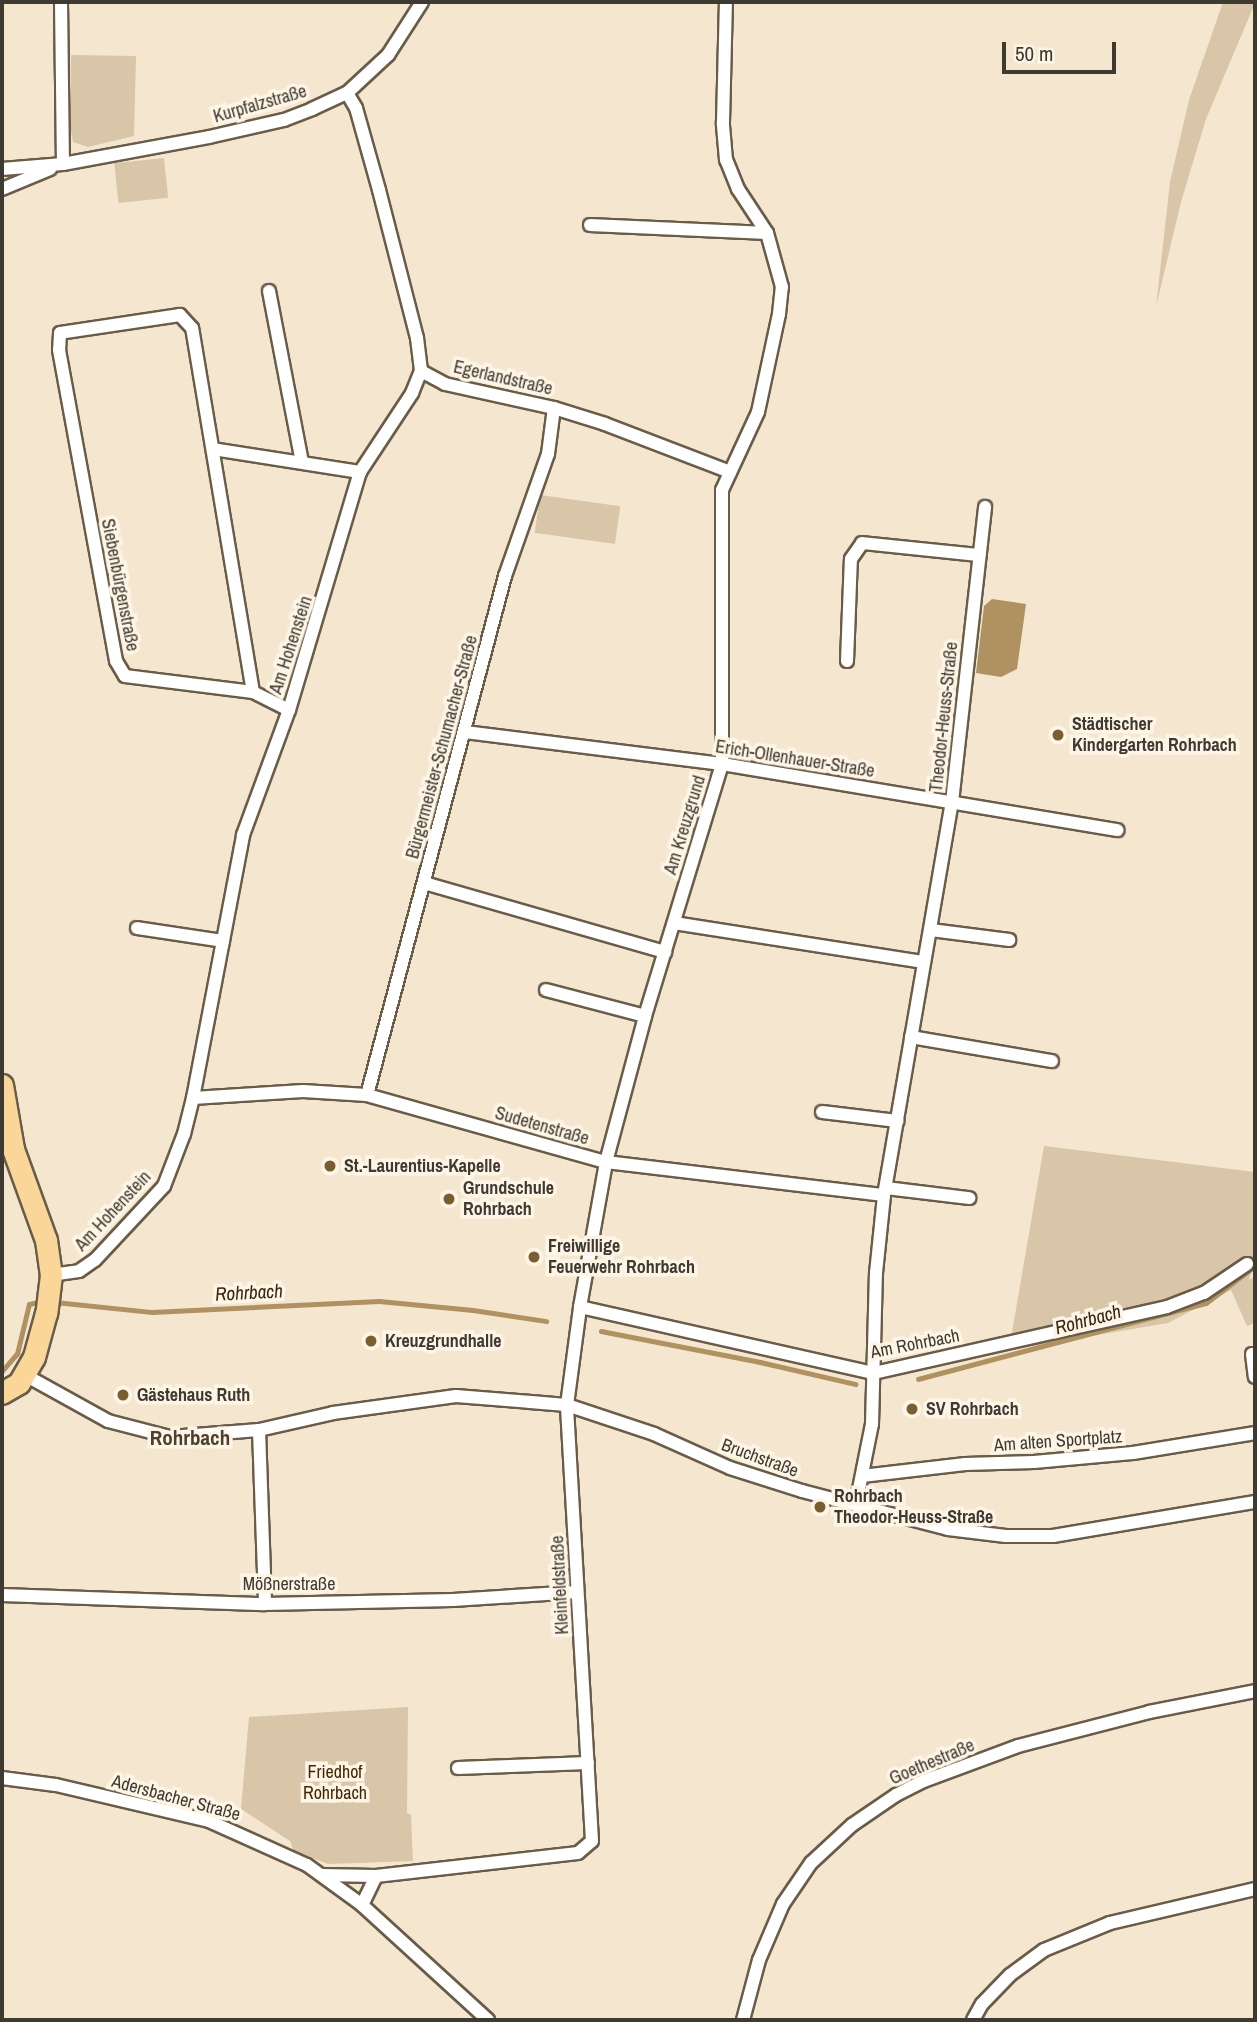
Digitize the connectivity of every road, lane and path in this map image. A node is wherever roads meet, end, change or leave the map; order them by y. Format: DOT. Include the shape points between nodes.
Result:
graph roads {
  1 [pos="61,2"];
  2 [pos="422,2"];
  3 [pos="726,2"];
  4 [pos="347,93"];
  5 [pos="63,164"];
  6 [pos="2,169"];
  7 [pos="2,189"];
  8 [pos="590,225"];
  9 [pos="768,233"];
  10 [pos="269,291"];
  11 [pos="421,371"];
  12 [pos="554,408"];
  13 [pos="213,449"];
  14 [pos="302,462"];
  15 [pos="360,472"];
  16 [pos="730,472"];
  17 [pos="985,507"];
  18 [pos="979,555"];
  19 [pos="847,662"];
  20 [pos="253,692"];
  21 [pos="289,710"];
  22 [pos="465,732"];
  23 [pos="722,765"];
  24 [pos="952,802"];
  25 [pos="1118,830"];
  26 [pos="424,883"];
  27 [pos="674,923"];
  28 [pos="137,928"];
  29 [pos="931,930"];
  30 [pos="1009,940"];
  31 [pos="223,941"];
  32 [pos="665,952"];
  33 [pos="924,962"];
  34 [pos="546,990"];
  35 [pos="645,1016"];
  36 [pos="911,1037"];
  37 [pos="1052,1061"];
  38 [pos="2,1085"];
  39 [pos="366,1095"];
  40 [pos="193,1098"];
  41 [pos="822,1112"];
  42 [pos="897,1121"];
  43 [pos="606,1162"];
  44 [pos="885,1192"];
  45 [pos="969,1198"];
  46 [pos="1247,1264"];
  47 [pos="49,1294"];
  48 [pos="580,1307"];
  49 [pos="1252,1354"];
  50 [pos="874,1373"];
  51 [pos="25,1374"];
  52 [pos="1255,1377"];
  53 [pos="2,1393"];
  54 [pos="567,1405"];
  55 [pos="259,1430"];
  56 [pos="1255,1433"];
  57 [pos="862,1476"];
  58 [pos="1255,1502"];
  59 [pos="856,1504"];
  60 [pos="577,1592"];
  61 [pos="2,1595"];
  62 [pos="265,1604"];
  63 [pos="1255,1691"];
  64 [pos="588,1763"];
  65 [pos="458,1768"];
  66 [pos="2,1778"];
  67 [pos="322,1875"];
  68 [pos="376,1876"];
  69 [pos="1255,1889"];
  70 [pos="362,1905"];
  71 [pos="488,2020"];
  72 [pos="743,2020"];
  73 [pos="973,2020"];
  1 -- 5 [label="street"];
  2 -- 4 [label="street, Kurpfalzstraße" via="388,55"];
  3 -- 9 [label="street, Am Kreuzgrund" via="726,160 738,189"];
  4 -- 5 [label="street, Kurpfalzstraße" via="284,120"];
  4 -- 11 [label="street" via="358,115 379,190 417,338"];
  5 -- 6 [label="street, Kurpfalzstraße"];
  5 -- 7 [label="street, Kurpfalzstraße"];
  8 -- 9 [label="street"];
  9 -- 16 [label="street, Am Kreuzgrund" via="782,287 779,314 758,412"];
  10 -- 14 [label="street"];
  11 -- 12 [label="street, Egerlandstraße" via="445,384"];
  11 -- 15 [label="street, Am Hohenstein" via="412,393"];
  12 -- 16 [label="street, Egerlandstraße"];
  12 -- 22 [label="street, Bürgermeister-Schumacher-Straße" via="548,454 505,576"];
  13 -- 14 [label="street"];
  13 -- 20 [label="street"];
  13 -- 20 [label="street, Siebenbürgenstraße" via="192,328 180,315 60,333 59,350 116,661 125,676"];
  14 -- 15 [label="street"];
  15 -- 21 [label="street, Am Hohenstein"];
  16 -- 23 [label="street, Am Kreuzgrund" via="722,490"];
  17 -- 18 [label="street, Theodor-Heuss-Straße"];
  18 -- 19 [label="street" via="862,543 852,559"];
  18 -- 24 [label="street, Theodor-Heuss-Straße"];
  20 -- 21 [label="street, Siebenbürgenstraße"];
  21 -- 31 [label="street, Am Hohenstein" via="243,835"];
  22 -- 23 [label="street, Erich-Ollenhauer-Straße"];
  22 -- 26 [label="street, Bürgermeister-Schumacher-Straße"];
  23 -- 24 [label="street, Erich-Ollenhauer-Straße"];
  23 -- 27 [label="street, Am Kreuzgrund"];
  24 -- 25 [label="street, Erich-Ollenhauer-Straße"];
  24 -- 29 [label="street, Theodor-Heuss-Straße"];
  26 -- 32 [label="street"];
  26 -- 39 [label="street, Bürgermeister-Schumacher-Straße"];
  27 -- 32 [label="street, Am Kreuzgrund"];
  27 -- 33 [label="street"];
  28 -- 31 [label="street"];
  29 -- 30 [label="street"];
  29 -- 33 [label="street, Theodor-Heuss-Straße"];
  31 -- 40 [label="street, Am Hohenstein"];
  32 -- 35 [label="street, Am Kreuzgrund"];
  33 -- 36 [label="street, Theodor-Heuss-Straße"];
  34 -- 35 [label="street"];
  35 -- 43 [label="street, Am Kreuzgrund"];
  36 -- 37 [label="street"];
  36 -- 42 [label="street, Theodor-Heuss-Straße"];
  38 -- 47 [label="main road" via="13,1149 46,1240"];
  39 -- 40 [label="street, Sudetenstraße" via="303,1091"];
  39 -- 43 [label="street, Sudetenstraße"];
  40 -- 47 [label="street, Am Hohenstein" via="164,1186 95,1260"];
  41 -- 42 [label="street"];
  42 -- 44 [label="street, Theodor-Heuss-Straße"];
  43 -- 44 [label="street, Sudetenstraße"];
  43 -- 48 [label="street, Am Kreuzgrund"];
  44 -- 45 [label="street"];
  44 -- 50 [label="street, Theodor-Heuss-Straße" via="876,1273"];
  46 -- 50 [label="street, Am Rohrbach" via="1204,1293 1167,1307"];
  47 -- 51 [label="main road" via="34,1357"];
  48 -- 50 [label="street, Am Rohrbach"];
  48 -- 54 [label="street, Am Kreuzgrund"];
  49 -- 52 [label="street"];
  50 -- 57 [label="street, Theodor-Heuss-Straße" via="872,1424"];
  51 -- 53 [label="main road"];
  51 -- 55 [label="street, Bruchstraße" via="97,1416 140,1431 170,1437"];
  54 -- 55 [label="street, Bruchstraße" via="443,1397 333,1413"];
  54 -- 59 [label="street, Bruchstraße" via="654,1434 730,1468"];
  54 -- 60 [label="street, Kleinfeldstraße"];
  55 -- 62 [label="street"];
  56 -- 57 [label="street, Am alten Sportplatz" via="1110,1455"];
  57 -- 59 [label="street, Theodor-Heuss-Straße"];
  58 -- 59 [label="street, Bruchstraße" via="1053,1535 1017,1536 948,1529"];
  60 -- 62 [label="street, Mößnerstraße"];
  60 -- 64 [label="street, Kleinfeldstraße"];
  61 -- 62 [label="street, Mößnerstraße"];
  63 -- 72 [label="street, Goethestraße" via="1149,1712 1018,1746 896,1795 852,1825 819,1856 783,1903 759,1959"];
  64 -- 65 [label="street"];
  64 -- 68 [label="street, Kleinfeldstraße" via="592,1841 578,1853"];
  66 -- 67 [label="street, Adersbacher Straße" via="55,1785 209,1821 245,1834"];
  67 -- 68 [label="street, Kleinfeldstraße"];
  67 -- 70 [label="street, Adersbacher Straße"];
  68 -- 70 [label="street"];
  69 -- 73 [label="street" via="1110,1923 1044,1950 1010,1975"];
  70 -- 71 [label="street, Adersbacher Straße"];
}
